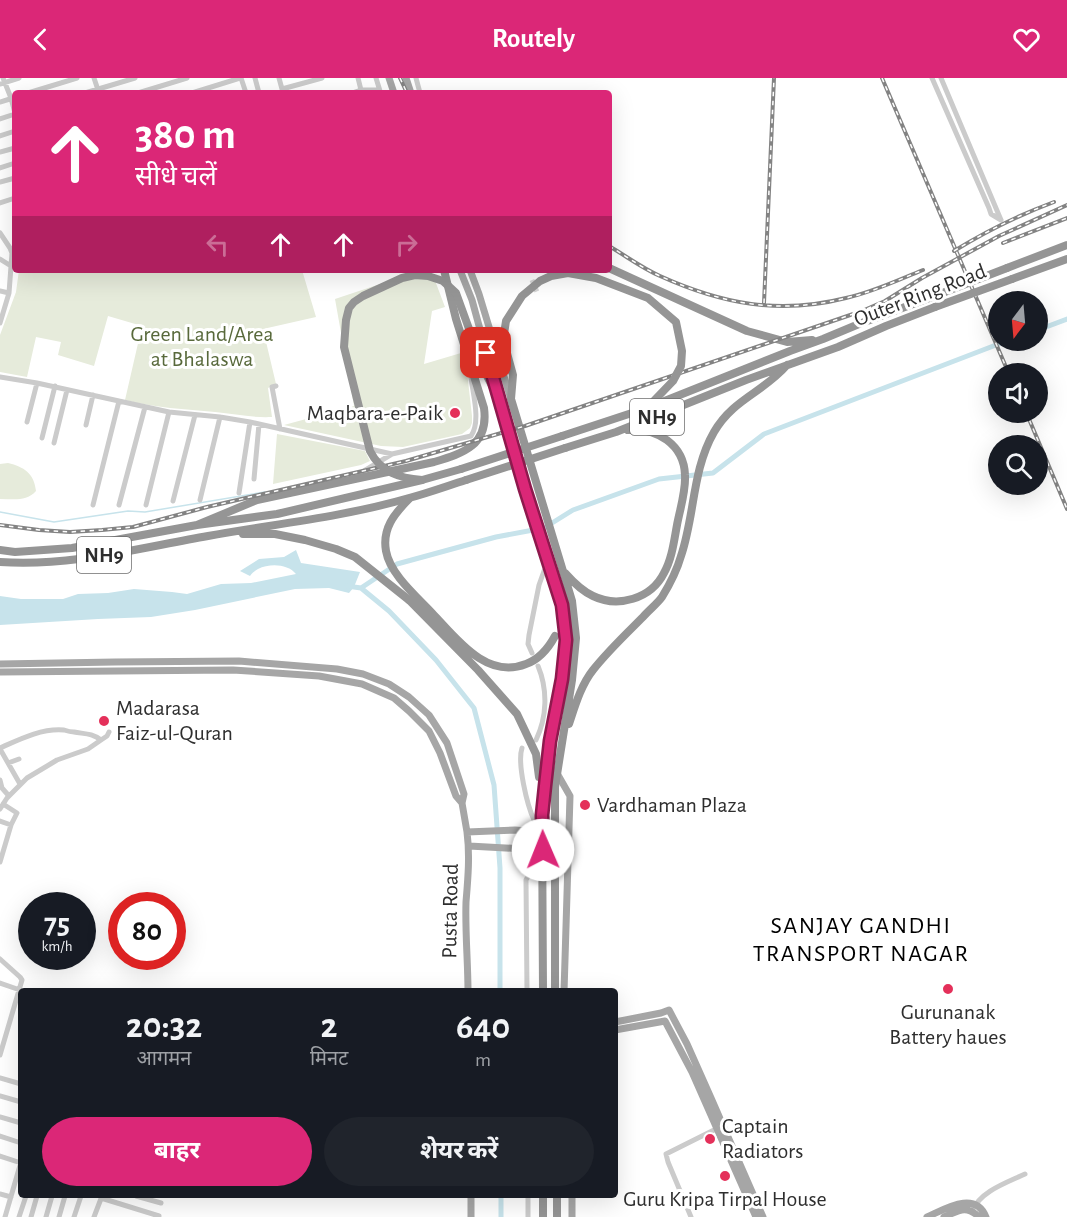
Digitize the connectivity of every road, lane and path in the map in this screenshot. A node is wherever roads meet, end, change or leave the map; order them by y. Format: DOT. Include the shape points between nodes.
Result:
graph roads {
  1 [pos="19,78"];
  2 [pos="77,78"];
  3 [pos="135,78"];
  4 [pos="187,78"];
  5 [pos="241,78"];
  6 [pos="279,78"];
  7 [pos="322,78"];
  8 [pos="358,78"];
  9 [pos="389,78"];
  10 [pos="932,78"];
  11 [pos="941,78"];
  12 [pos="3,81"];
  13 [pos="38,90"];
  14 [pos="101,90"];
  15 [pos="157,90"];
  16 [pos="202,90"];
  17 [pos="288,90"];
  18 [pos="361,90"];
  19 [pos="393,90"];
  20 [pos="12,96"];
  21 [pos="0,233"];
  22 [pos="1067,245"];
  23 [pos="1067,259"];
  24 [pos="0,260"];
  25 [pos="11,266"];
  26 [pos="612,269"];
  27 [pos="441,273"];
  28 [pos="445,273"];
  29 [pos="461,273"];
  30 [pos="471,273"];
  31 [pos="447,284"];
  32 [pos="0,291"];
  33 [pos="9,293"];
  34 [pos="0,323"];
  35 [pos="823,339"];
  36 [pos="469,357"];
  37 [pos="787,365"];
  38 [pos="0,377"];
  39 [pos="37,383"];
  40 [pos="276,386"];
  41 [pos="55,387"];
  42 [pos="67,390"];
  43 [pos="93,395"];
  44 [pos="511,399"];
  45 [pos="119,401"];
  46 [pos="500,402"];
  47 [pos="145,407"];
  48 [pos="647,408"];
  49 [pos="169,412"];
  50 [pos="195,415"];
  51 [pos="220,417"];
  52 [pos="27,422"];
  53 [pos="250,422"];
  54 [pos="259,424"];
  55 [pos="86,425"];
  56 [pos="280,429"];
  57 [pos="616,432"];
  58 [pos="42,438"];
  59 [pos="54,443"];
  60 [pos="392,454"];
  61 [pos="254,479"];
  62 [pos="422,480"];
  63 [pos="347,481"];
  64 [pos="239,493"];
  65 [pos="409,499"];
  66 [pos="200,500"];
  67 [pos="173,501"];
  68 [pos="93,505"];
  69 [pos="119,505"];
  70 [pos="146,506"];
  71 [pos="196,525"];
  72 [pos="207,536"];
  73 [pos="0,550"];
  74 [pos="548,560"];
  75 [pos="0,562"];
  76 [pos="562,570"];
  77 [pos="563,612"];
  78 [pos="532,653"];
  79 [pos="0,664"];
  80 [pos="538,666"];
  81 [pos="0,672"];
  82 [pos="108,732"];
  83 [pos="101,740"];
  84 [pos="536,740"];
  85 [pos="562,744"];
  86 [pos="0,748"];
  87 [pos="522,748"];
  88 [pos="19,759"];
  89 [pos="8,764"];
  90 [pos="558,775"];
  91 [pos="0,780"];
  92 [pos="20,784"];
  93 [pos="9,796"];
  94 [pos="462,803"];
  95 [pos="543,805"];
  96 [pos="1,807"];
  97 [pos="0,821"];
  98 [pos="11,825"];
  99 [pos="467,832"];
  100 [pos="542,832"];
  101 [pos="469,846"];
  102 [pos="543,850"];
  103 [pos="0,862"];
  104 [pos="0,959"];
  105 [pos="0,983"];
  106 [pos="20,988"];
  107 [pos="468,988"];
  108 [pos="527,988"];
  109 [pos="543,988"];
  110 [pos="555,988"];
  111 [pos="564,988"];
  112 [pos="18,989"];
  113 [pos="18,996"];
  114 [pos="669,1019"];
  115 [pos="618,1021"];
  116 [pos="618,1029"];
  117 [pos="0,1055"];
  118 [pos="0,1078"];
  119 [pos="18,1083"];
  120 [pos="0,1096"];
  121 [pos="18,1101"];
  122 [pos="0,1117"];
  123 [pos="18,1122"];
  124 [pos="720,1127"];
  125 [pos="0,1136"];
  126 [pos="18,1142"];
  127 [pos="0,1156"];
  128 [pos="18,1162"];
  129 [pos="18,1173"];
  130 [pos="1025,1174"];
  131 [pos="0,1194"];
  132 [pos="11,1197"];
  133 [pos="25,1198"];
  134 [pos="36,1198"];
  135 [pos="51,1198"];
  136 [pos="64,1198"];
  137 [pos="80,1198"];
  138 [pos="101,1198"];
  139 [pos="104,1198"];
  140 [pos="143,1198"];
  141 [pos="471,1198"];
  142 [pos="528,1198"];
  143 [pos="543,1198"];
  144 [pos="557,1198"];
  145 [pos="572,1198"];
  146 [pos="160,1203"];
  147 [pos="974,1208"];
  148 [pos="159,1216"];
  149 [pos="5,1217"];
  150 [pos="19,1217"];
  151 [pos="31,1217"];
  152 [pos="46,1217"];
  153 [pos="59,1217"];
  154 [pos="74,1217"];
  155 [pos="94,1217"];
  156 [pos="471,1217"];
  157 [pos="528,1217"];
  158 [pos="543,1217"];
  159 [pos="557,1217"];
  160 [pos="572,1217"];
  161 [pos="691,1217"];
  162 [pos="756,1217"];
  163 [pos="763,1217"];
  164 [pos="927,1217"];
  165 [pos="944,1217"];
  166 [pos="979,1217"];
  167 [pos="986,1217"];
  1 -- 12 [label="street"];
  2 -- 13 [label="street"];
  3 -- 14 [label="street"];
  4 -- 15 [label="street"];
  5 -- 16 [label="street"];
  6 -- 17 [label="street" via="282,89"];
  7 -- 17 [label="street"];
  8 -- 18 [label="street"];
  9 -- 19 [label="main road"];
  10 -- 11 [label="street" via="992,214 1001,220"];
  12 -- 20 [label="street"];
  21 -- 25 [label="street" via="11,250"];
  22 -- 35 [label="highway, Outer Ring Road, bridge"];
  23 -- 37 [label="highway, Outer Ring Road / NH9, bridge"];
  24 -- 25 [label="street"];
  25 -- 33 [label="street"];
  26 -- 35 [label="highway" via="747,331 787,342"];
  27 -- 31 [label="street"];
  28 -- 31 [label="highway"];
  29 -- 46 [label="main road"];
  30 -- 44 [label="main road"];
  31 -- 36 [label="highway"];
  32 -- 33 [label="street"];
  33 -- 34 [label="street"];
  35 -- 48 [label="highway, Outer Ring Road"];
  36 -- 60 [label="street" via="476,420 471,436"];
  36 -- 63 [label="highway" via="485,414 482,431 473,445 458,455 434,462"];
  37 -- 57 [label="highway, NH9"];
  37 -- 85 [label="highway" via="778,376 735,405 714,432 700,466 682,555 670,583 660,600 592,671"];
  38 -- 39 [label="street"];
  39 -- 41 [label="street"];
  39 -- 52 [label="street"];
  40 -- 56 [label="street" via="272,387"];
  41 -- 42 [label="street"];
  41 -- 58 [label="street"];
  42 -- 43 [label="street"];
  42 -- 59 [label="street"];
  43 -- 45 [label="street"];
  43 -- 55 [label="street"];
  44 -- 48 [label="highway, bridge" via="513,375 505,346 506,321 522,296 540,281 568,273 596,278 648,298 675,322 682,351 681,366 673,381"];
  44 -- 76 [label="highway"];
  45 -- 47 [label="street"];
  45 -- 68 [label="street"];
  46 -- 62 [label="highway, bridge" via="456,293 443,281 415,275 402,278 354,302 346,320 344,347 370,451 389,472"];
  46 -- 74 [label="highway"];
  47 -- 49 [label="street"];
  47 -- 69 [label="street"];
  48 -- 62 [label="highway, NH9, bridge"];
  49 -- 50 [label="street"];
  49 -- 70 [label="street"];
  50 -- 51 [label="street"];
  50 -- 67 [label="street"];
  51 -- 53 [label="street"];
  51 -- 66 [label="street"];
  53 -- 54 [label="street"];
  53 -- 64 [label="street"];
  54 -- 56 [label="street"];
  54 -- 61 [label="street"];
  56 -- 60 [label="street"];
  57 -- 65 [label="highway, NH9, bridge"];
  57 -- 76 [label="highway" via="649,431 666,439 678,451 685,468 669,562 653,588 634,599 615,601 583,591"];
  60 -- 63 [label="street"];
  62 -- 71 [label="highway" via="277,514"];
  63 -- 71 [label="highway" via="257,500"];
  65 -- 72 [label="highway"];
  65 -- 77 [label="highway, bridge" via="389,524 387,558 412,593 466,648 484,661 508,668 531,662 549,647"];
  71 -- 73 [label="highway, NH9" via="72,548"];
  72 -- 75 [label="highway, NH9" via="74,561"];
  72 -- 95 [label="highway, bridge" via="275,534 336,549 355,557 409,600 518,714 536,754"];
  74 -- 77 [label="highway"];
  74 -- 78 [label="street" via="529,635"];
  76 -- 85 [label="highway" via="572,601 576,638"];
  77 -- 95 [label="highway" via="566,640 562,679"];
  79 -- 94 [label="main road, Pusta Road" via="239,661 337,669 363,675 389,684 429,715 447,743 464,794"];
  80 -- 84 [label="street" via="545,699"];
  81 -- 94 [label="main road" via="233,670 319,676 362,684 394,698 429,731"];
  82 -- 83 [label="street"];
  83 -- 86 [label="street" via="84,733 48,731"];
  83 -- 92 [label="street" via="57,760"];
  85 -- 90 [label="highway"];
  86 -- 89 [label="street"];
  87 -- 100 [label="street" via="526,797"];
  88 -- 89 [label="street"];
  89 -- 92 [label="street"];
  90 -- 110 [label="highway"];
  90 -- 111 [label="main road" via="570,796"];
  91 -- 93 [label="street"];
  92 -- 93 [label="street"];
  93 -- 96 [label="street"];
  94 -- 99 [label="main road, Pusta Road"];
  95 -- 100 [label="highway"];
  96 -- 98 [label="street" via="17,813"];
  97 -- 98 [label="street"];
  98 -- 103 [label="street"];
  99 -- 100 [label="main road"];
  99 -- 101 [label="main road, Pusta Road"];
  100 -- 102 [label="highway"];
  101 -- 102 [label="main road"];
  101 -- 107 [label="main road, Pusta Road"];
  102 -- 108 [label="street" via="526,880"];
  102 -- 109 [label="highway"];
  104 -- 106 [label="street" via="22,981"];
  105 -- 112 [label="street"];
  113 -- 117 [label="street"];
  114 -- 115 [label="main road" via="665,1012"];
  114 -- 116 [label="main road"];
  114 -- 124 [label="main road"];
  118 -- 119 [label="street"];
  120 -- 121 [label="street"];
  122 -- 123 [label="street"];
  124 -- 161 [label="street" via="666,1154"];
  124 -- 162 [label="main road"];
  124 -- 163 [label="main road"];
  125 -- 126 [label="street"];
  127 -- 128 [label="street"];
  129 -- 132 [label="street"];
  130 -- 147 [label="street" via="990,1192"];
  131 -- 132 [label="street"];
  132 -- 149 [label="street"];
  133 -- 150 [label="street"];
  134 -- 151 [label="street"];
  135 -- 152 [label="street"];
  136 -- 153 [label="street"];
  137 -- 154 [label="street"];
  138 -- 155 [label="street"];
  139 -- 148 [label="street"];
  140 -- 146 [label="street"];
  141 -- 156 [label="main road"];
  142 -- 157 [label="street"];
  143 -- 158 [label="highway"];
  144 -- 159 [label="highway"];
  145 -- 160 [label="main road"];
  147 -- 164 [label="main road" via="968,1202 960,1203"];
  147 -- 165 [label="main road"];
  147 -- 166 [label="main road"];
  147 -- 167 [label="main road" via="984,1210"];
}
